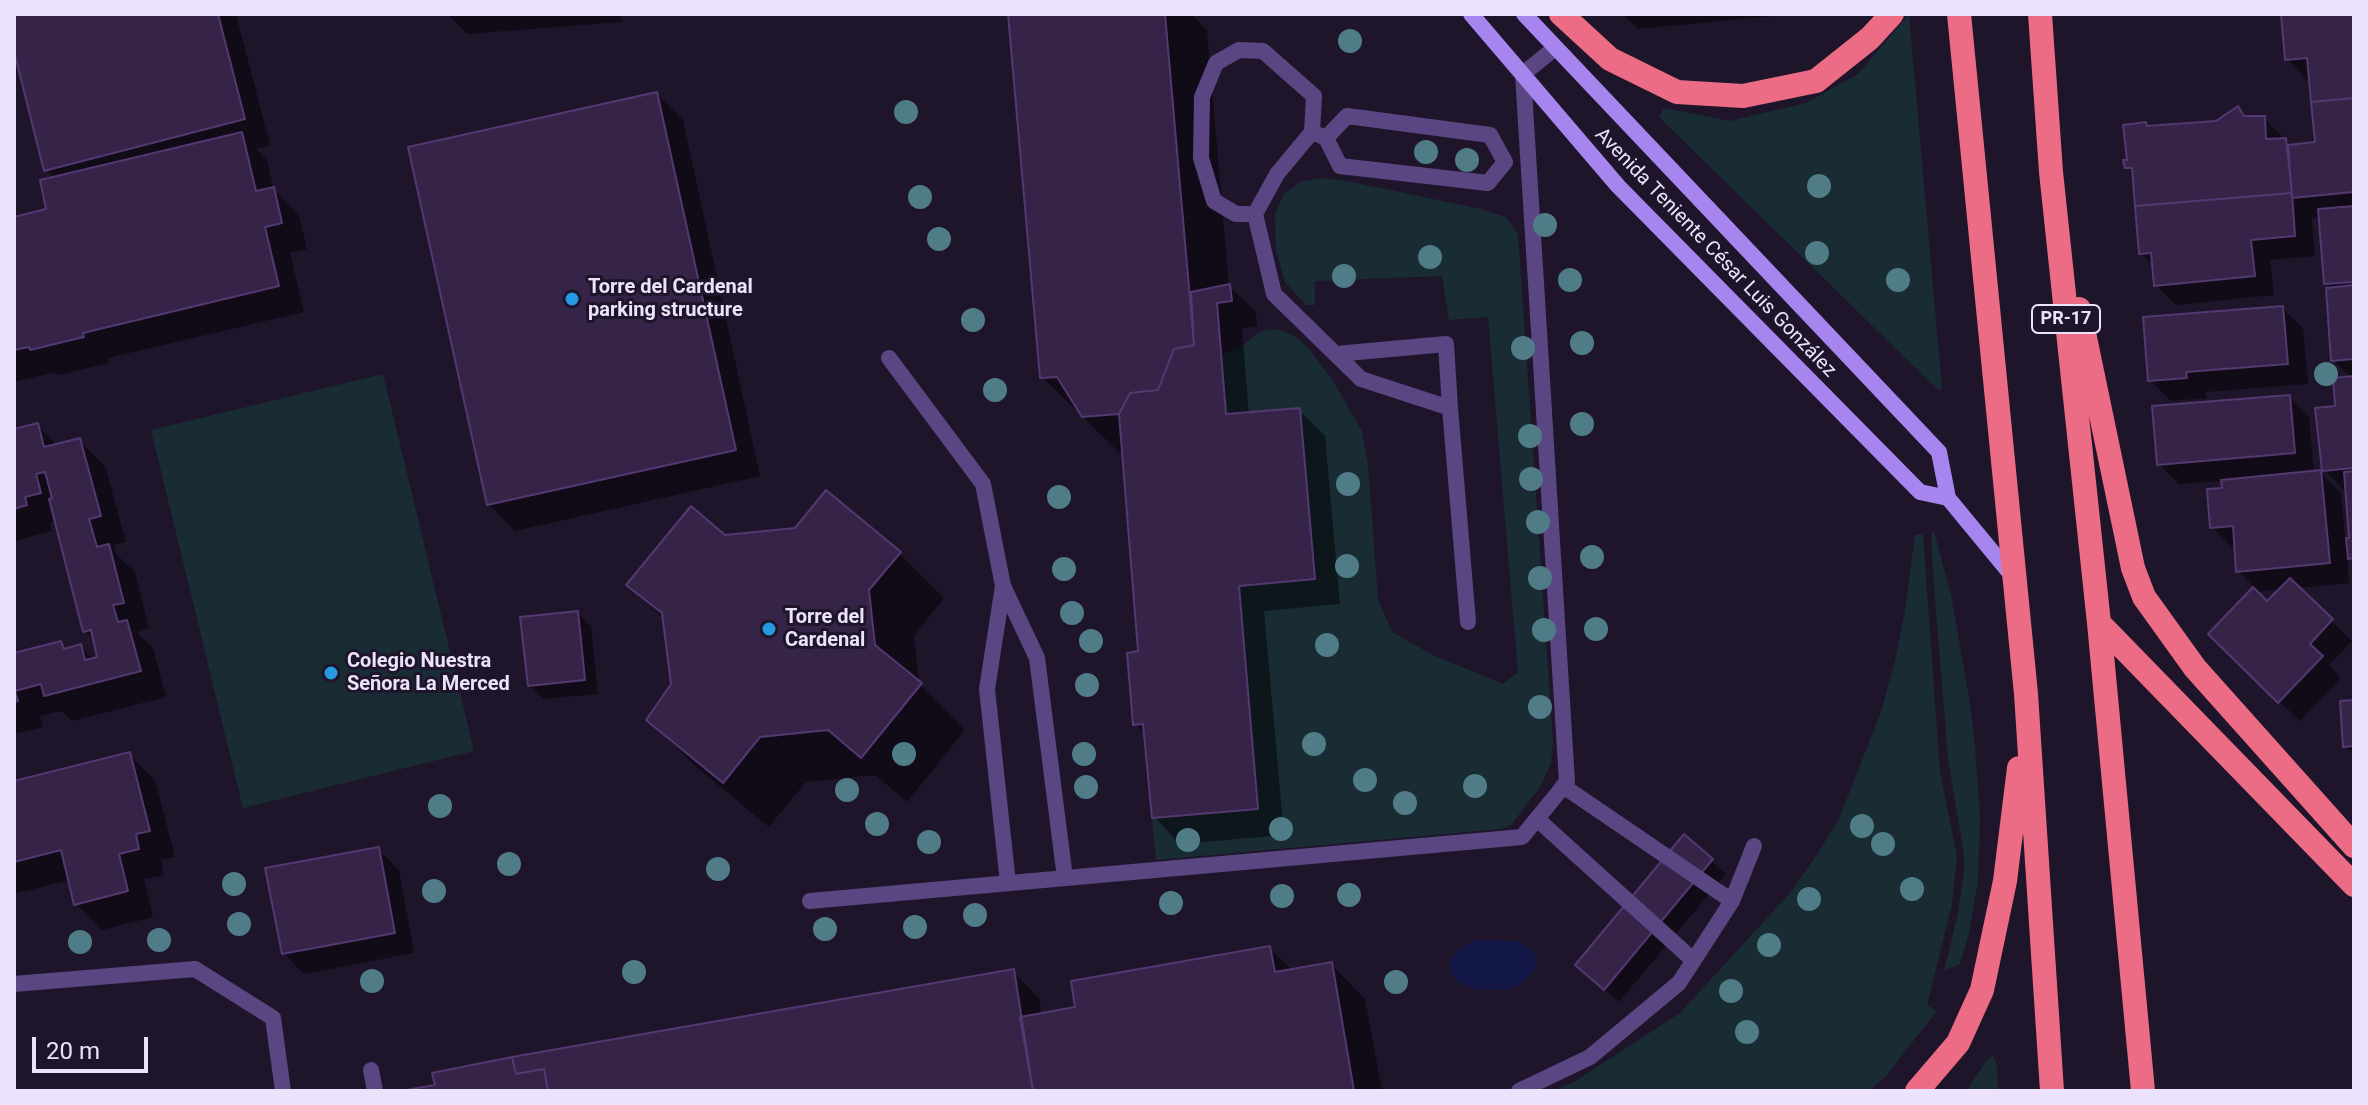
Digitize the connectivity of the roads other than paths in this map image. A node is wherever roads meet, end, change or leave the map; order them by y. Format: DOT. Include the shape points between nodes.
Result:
graph roads {
  1 [pos="1471,14"];
  2 [pos="1524,14"];
  3 [pos="1561,14"];
  4 [pos="1892,14"];
  5 [pos="1959,14"];
  6 [pos="2040,14"];
  7 [pos="1555,48"];
  8 [pos="1523,74"];
  9 [pos="1319,135"];
  10 [pos="1505,162"];
  11 [pos="1528,165"];
  12 [pos="2051,172"];
  13 [pos="1255,214"];
  14 [pos="1336,354"];
  15 [pos="889,358"];
  16 [pos="1450,408"];
  17 [pos="1948,498"];
  18 [pos="2015,580"];
  19 [pos="1003,586"];
  20 [pos="1468,622"];
  21 [pos="2099,623"];
  22 [pos="2026,694"];
  23 [pos="1563,786"];
  24 [pos="1537,819"];
  25 [pos="1754,846"];
  26 [pos="2354,846"];
  27 [pos="1065,878"];
  28 [pos="1008,883"];
  29 [pos="2354,885"];
  30 [pos="810,901"];
  31 [pos="1732,901"];
  32 [pos="1693,960"];
  33 [pos="14,984"];
  34 [pos="371,1070"];
  35 [pos="283,1091"];
  36 [pos="375,1091"];
  37 [pos="1519,1091"];
  38 [pos="1917,1091"];
  39 [pos="2052,1091"];
  40 [pos="2143,1091"];
  1 -- 8 [label="street, Avenida Teniente César Luis González"];
  2 -- 7 [label="street, Avenida Teniente César Luis González"];
  3 -- 4 [label="highway" via="1610,59 1677,92 1743,96 1816,81"];
  5 -- 18 [label="highway"];
  6 -- 12 [label="highway, PR-17"];
  7 -- 8 [label="street"];
  7 -- 17 [label="street, Avenida Teniente César Luis González" via="1939,452"];
  8 -- 11 [label="street"];
  8 -- 17 [label="street, Avenida Teniente César Luis González" via="1618,186 1920,492"];
  9 -- 10 [label="street" via="1347,116 1490,135"];
  9 -- 10 [label="street" via="1340,166 1488,183"];
  9 -- 13 [label="street" via="1277,174"];
  9 -- 13 [label="street" via="1314,96 1263,51 1239,50 1216,63 1202,97 1201,158 1214,201 1236,214"];
  10 -- 11 [label="street"];
  11 -- 23 [label="street" via="1567,782"];
  12 -- 21 [label="highway, PR-17"];
  12 -- 26 [label="highway" via="2133,568 2144,597 2195,668"];
  13 -- 14 [label="street" via="1274,294"];
  14 -- 16 [label="street" via="1361,379"];
  14 -- 16 [label="street" via="1446,344"];
  15 -- 19 [label="street" via="983,484"];
  16 -- 20 [label="street"];
  17 -- 18 [label="street, Avenida Teniente César Luis González"];
  18 -- 22 [label="highway"];
  19 -- 27 [label="street" via="1037,658"];
  19 -- 28 [label="street" via="987,689"];
  21 -- 29 [label="highway"];
  21 -- 40 [label="highway, PR-17"];
  22 -- 38 [label="highway" via="2007,867 1982,990 1958,1043"];
  22 -- 39 [label="highway"];
  23 -- 24 [label="street"];
  23 -- 31 [label="street"];
  24 -- 27 [label="street" via="1522,837"];
  24 -- 32 [label="street"];
  25 -- 31 [label="street"];
  27 -- 28 [label="street"];
  28 -- 30 [label="street"];
  31 -- 32 [label="street"];
  32 -- 37 [label="street" via="1679,983 1590,1057"];
  33 -- 35 [label="street" via="195,969 273,1018"];
  34 -- 36 [label="street"];
}
